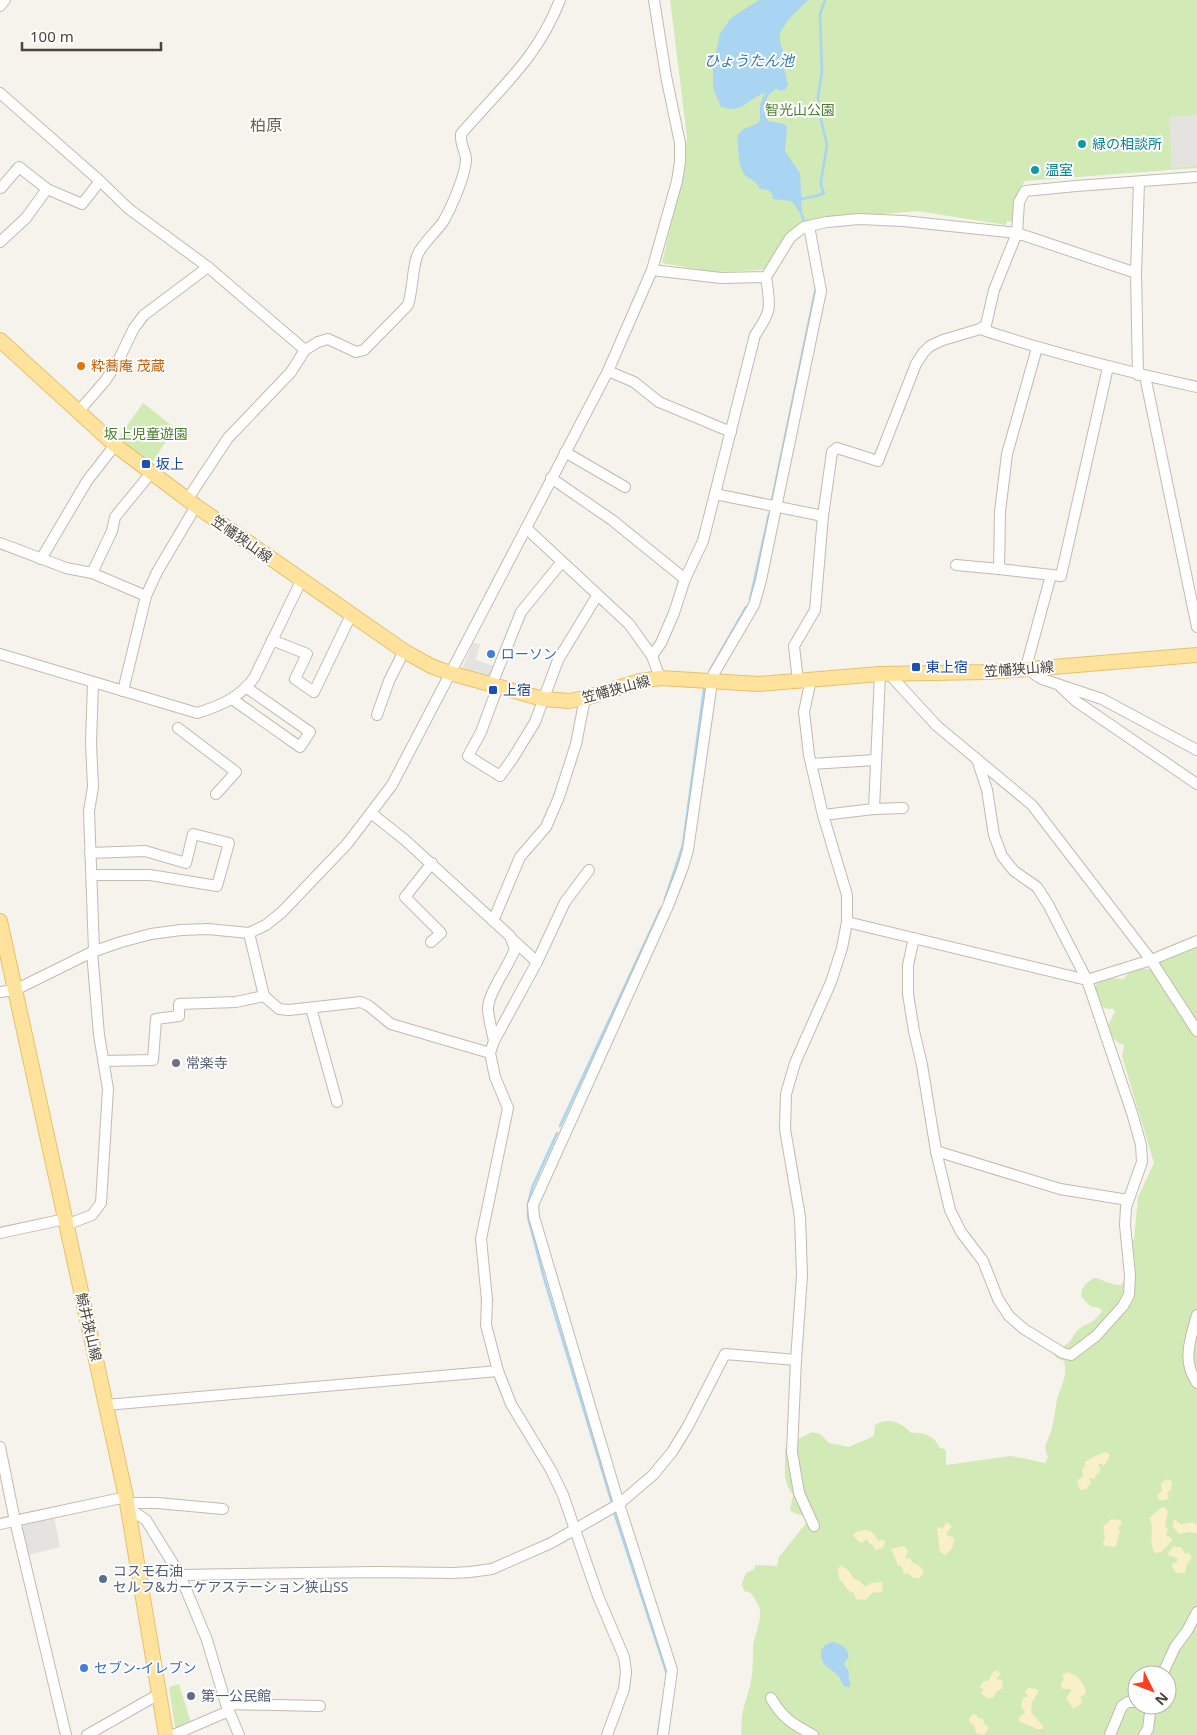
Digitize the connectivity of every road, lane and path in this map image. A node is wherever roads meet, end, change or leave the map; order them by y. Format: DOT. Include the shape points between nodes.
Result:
graph roads {
  1 [pos="5,0"];
  2 [pos="560,0"];
  3 [pos="654,0"];
  4 [pos="0,6"];
  5 [pos="0,93"];
  6 [pos="1197,176"];
  7 [pos="100,181"];
  8 [pos="1139,182"];
  9 [pos="0,187"];
  10 [pos="47,190"];
  11 [pos="806,227"];
  12 [pos="1017,233"];
  13 [pos="0,242"];
  14 [pos="208,266"];
  15 [pos="652,270"];
  16 [pos="1136,273"];
  17 [pos="766,277"];
  18 [pos="980,329"];
  19 [pos="0,340"];
  20 [pos="1037,348"];
  21 [pos="305,350"];
  22 [pos="1108,367"];
  23 [pos="608,371"];
  24 [pos="1142,375"];
  25 [pos="1197,387"];
  26 [pos="78,412"];
  27 [pos="731,432"];
  28 [pos="115,446"];
  29 [pos="565,452"];
  30 [pos="151,473"];
  31 [pos="551,478"];
  32 [pos="625,487"];
  33 [pos="715,494"];
  34 [pos="191,503"];
  35 [pos="778,507"];
  36 [pos="823,516"];
  37 [pos="526,528"];
  38 [pos="0,543"];
  39 [pos="41,560"];
  40 [pos="562,562"];
  41 [pos="956,565"];
  42 [pos="999,569"];
  43 [pos="92,573"];
  44 [pos="1051,575"];
  45 [pos="685,579"];
  46 [pos="301,581"];
  47 [pos="146,596"];
  48 [pos="597,596"];
  49 [pos="351,614"];
  50 [pos="1197,627"];
  51 [pos="272,640"];
  52 [pos="404,651"];
  53 [pos="0,654"];
  54 [pos="1197,655"];
  55 [pos="652,656"];
  56 [pos="1029,669"];
  57 [pos="450,673"];
  58 [pos="884,674"];
  59 [pos="660,678"];
  60 [pos="805,680"];
  61 [pos="93,682"];
  62 [pos="712,682"];
  63 [pos="1059,684"];
  64 [pos="495,685"];
  65 [pos="247,688"];
  66 [pos="123,691"];
  67 [pos="585,698"];
  68 [pos="232,699"];
  69 [pos="543,699"];
  70 [pos="378,715"];
  71 [pos="178,728"];
  72 [pos="1197,750"];
  73 [pos="876,760"];
  74 [pos="978,760"];
  75 [pos="812,764"];
  76 [pos="1197,784"];
  77 [pos="216,794"];
  78 [pos="903,808"];
  79 [pos="874,809"];
  80 [pos="371,813"];
  81 [pos="823,815"];
  82 [pos="90,853"];
  83 [pos="432,863"];
  84 [pos="589,870"];
  85 [pos="92,874"];
  86 [pos="0,921"];
  87 [pos="493,921"];
  88 [pos="847,922"];
  89 [pos="249,933"];
  90 [pos="510,936"];
  91 [pos="914,938"];
  92 [pos="1197,941"];
  93 [pos="431,942"];
  94 [pos="93,951"];
  95 [pos="1151,960"];
  96 [pos="537,962"];
  97 [pos="1087,980"];
  98 [pos="15,990"];
  99 [pos="0,992"];
  100 [pos="264,996"];
  101 [pos="311,1008"];
  102 [pos="1197,1031"];
  103 [pos="494,1041"];
  104 [pos="490,1054"];
  105 [pos="104,1061"];
  106 [pos="337,1102"];
  107 [pos="936,1151"];
  108 [pos="1128,1200"];
  109 [pos="65,1222"];
  110 [pos="0,1233"];
  111 [pos="1197,1315"];
  112 [pos="796,1360"];
  113 [pos="498,1371"];
  114 [pos="1197,1383"];
  115 [pos="106,1405"];
  116 [pos="0,1447"];
  117 [pos="127,1503"];
  118 [pos="619,1504"];
  119 [pos="223,1509"];
  120 [pos="16,1521"];
  121 [pos="0,1524"];
  122 [pos="814,1526"];
  123 [pos="574,1530"];
  124 [pos="180,1575"];
  125 [pos="1197,1612"];
  126 [pos="1166,1665"];
  127 [pos="159,1694"];
  128 [pos="771,1698"];
  129 [pos="1127,1703"];
  130 [pos="320,1706"];
  131 [pos="227,1708"];
  132 [pos="1150,1715"];
  133 [pos="66,1735"];
  134 [pos="87,1735"];
  135 [pos="167,1735"];
  136 [pos="239,1735"];
  137 [pos="607,1735"];
  138 [pos="663,1735"];
  139 [pos="813,1735"];
  140 [pos="1110,1735"];
  141 [pos="1144,1735"];
  1 -- 4 [label="street"];
  2 -- 21 [label="street" via="534,52 461,134 460,143 466,159 464,168 452,205 418,254 408,305 364,350 356,352 328,339"];
  3 -- 15 [label="street" via="680,143 680,162"];
  5 -- 7 [label="street"];
  6 -- 8 [label="street"];
  7 -- 10 [label="street" via="82,204"];
  7 -- 14 [label="street" via="129,209"];
  8 -- 12 [label="street" via="1025,191 1020,202"];
  8 -- 16 [label="street"];
  9 -- 10 [label="street" via="19,167"];
  10 -- 13 [label="street" via="26,218"];
  11 -- 12 [label="street" via="859,219"];
  11 -- 17 [label="street" via="790,238"];
  11 -- 35 [label="street" via="821,291"];
  12 -- 16 [label="street"];
  12 -- 18 [label="street" via="994,290 986,325"];
  14 -- 21 [label="street"];
  14 -- 26 [label="street" via="144,315 105,381"];
  15 -- 17 [label="street" via="722,278"];
  15 -- 23 [label="street"];
  16 -- 24 [label="street"];
  17 -- 27 [label="street" via="770,306 767,318 756,335"];
  18 -- 20 [label="street"];
  18 -- 36 [label="street" via="943,340 923,353 878,461 837,448 832,452"];
  19 -- 26 [label="main road, 笠幡狭山線"];
  20 -- 22 [label="street"];
  20 -- 42 [label="street" via="1007,454 1000,512"];
  21 -- 34 [label="street" via="291,372 228,438"];
  22 -- 24 [label="street"];
  22 -- 44 [label="street" via="1062,576"];
  23 -- 27 [label="street" via="634,382 659,402"];
  23 -- 29 [label="street"];
  24 -- 25 [label="street"];
  24 -- 50 [label="street"];
  26 -- 28 [label="main road, 笠幡狭山線"];
  27 -- 33 [label="street"];
  28 -- 30 [label="main road, 笠幡狭山線"];
  28 -- 39 [label="street" via="87,481"];
  29 -- 31 [label="street"];
  29 -- 32 [label="street"];
  30 -- 34 [label="main road, 笠幡狭山線"];
  30 -- 43 [label="street" via="114,517 112,531"];
  31 -- 37 [label="street"];
  31 -- 45 [label="street" via="612,520"];
  33 -- 35 [label="street"];
  33 -- 45 [label="street" via="703,541"];
  34 -- 46 [label="main road, 笠幡狭山線"];
  34 -- 47 [label="street"];
  35 -- 36 [label="street"];
  35 -- 62 [label="street" via="754,605"];
  36 -- 60 [label="street" via="815,610 794,646"];
  37 -- 40 [label="street"];
  37 -- 57 [label="street"];
  38 -- 39 [label="street"];
  39 -- 43 [label="street" via="70,570"];
  40 -- 48 [label="street"];
  40 -- 64 [label="street" via="521,612"];
  41 -- 42 [label="street"];
  42 -- 44 [label="street"];
  43 -- 47 [label="street"];
  44 -- 56 [label="street" via="1028,660"];
  45 -- 55 [label="street" via="674,613"];
  46 -- 49 [label="main road, 笠幡狭山線"];
  46 -- 51 [label="street"];
  47 -- 66 [label="street"];
  48 -- 55 [label="street" via="629,624"];
  48 -- 69 [label="street" via="558,660"];
  49 -- 51 [label="street" via="314,692 295,679 306,654"];
  49 -- 52 [label="main road, 笠幡狭山線"];
  51 -- 65 [label="street"];
  52 -- 57 [label="main road, 笠幡狭山線"];
  52 -- 70 [label="street" via="388,681"];
  53 -- 61 [label="street"];
  54 -- 56 [label="main road, 笠幡狭山線"];
  55 -- 59 [label="street"];
  56 -- 58 [label="main road, 笠幡狭山線"];
  56 -- 63 [label="street" via="1034,675"];
  57 -- 64 [label="main road, 笠幡狭山線"];
  57 -- 80 [label="street" via="392,785"];
  58 -- 60 [label="main road, 笠幡狭山線"];
  58 -- 73 [label="street"];
  58 -- 74 [label="street" via="937,726"];
  59 -- 62 [label="main road, 笠幡狭山線"];
  59 -- 67 [label="main road, 笠幡狭山線"];
  60 -- 62 [label="main road, 笠幡狭山線" via="750,684"];
  60 -- 75 [label="street" via="804,712"];
  61 -- 66 [label="street"];
  61 -- 82 [label="street"];
  62 -- 118 [label="street" via="684,867 533,1205"];
  63 -- 72 [label="street" via="1102,699"];
  63 -- 76 [label="street" via="1077,702"];
  64 -- 69 [label="main road, 笠幡狭山線"];
  64 -- 69 [label="street" via="481,732 468,756 500,776 535,722"];
  65 -- 68 [label="street"];
  65 -- 68 [label="street" via="310,732 300,746"];
  66 -- 68 [label="street" via="197,713"];
  67 -- 69 [label="main road, 笠幡狭山線" via="569,701"];
  67 -- 87 [label="street" via="576,744 546,827 520,856"];
  71 -- 77 [label="street" via="236,772"];
  73 -- 75 [label="street"];
  73 -- 79 [label="street"];
  74 -- 95 [label="street" via="1032,805"];
  74 -- 97 [label="street" via="987,790 994,835 1002,856 1014,871 1037,887"];
  75 -- 81 [label="street"];
  78 -- 79 [label="street"];
  79 -- 81 [label="street"];
  80 -- 83 [label="street"];
  80 -- 89 [label="street" via="347,844 282,912"];
  81 -- 88 [label="street" via="847,895"];
  82 -- 85 [label="street"];
  82 -- 85 [label="street" via="145,851 186,863 193,834 229,843 218,886 150,875"];
  83 -- 87 [label="street"];
  83 -- 93 [label="street" via="405,896 441,933"];
  84 -- 96 [label="street" via="565,902"];
  85 -- 94 [label="street"];
  86 -- 98 [label="main road, 鯨井狭山線"];
  87 -- 90 [label="street"];
  88 -- 91 [label="street"];
  88 -- 112 [label="street" via="831,982 795,1063 786,1094 785,1129 800,1217 802,1275"];
  89 -- 94 [label="street" via="181,930 151,934"];
  89 -- 100 [label="street"];
  90 -- 96 [label="street"];
  90 -- 103 [label="street" via="515,948 490,998 488,1009"];
  91 -- 97 [label="street"];
  91 -- 107 [label="street" via="908,965 908,994"];
  92 -- 95 [label="street"];
  94 -- 98 [label="street"];
  94 -- 105 [label="street"];
  95 -- 97 [label="street"];
  95 -- 102 [label="street"];
  96 -- 103 [label="street"];
  97 -- 108 [label="street" via="1141,1145 1142,1162"];
  98 -- 99 [label="street"];
  98 -- 109 [label="main road, 鯨井狭山線"];
  100 -- 101 [label="street" via="279,1009"];
  100 -- 105 [label="street" via="236,1002 179,1004 180,1016 156,1019 153,1060"];
  101 -- 104 [label="street" via="361,1002 391,1024"];
  101 -- 106 [label="street"];
  103 -- 104 [label="street"];
  104 -- 113 [label="street" via="495,1077 508,1108 481,1238 486,1326"];
  105 -- 109 [label="street" via="108,1089 101,1204 92,1215"];
  107 -- 108 [label="street" via="1060,1189"];
  107 -- 108 [label="street" via="950,1210 960,1232 983,1261 1002,1307 1024,1328 1063,1353 1071,1355 1096,1336 1124,1306 1130,1275 1125,1225"];
  109 -- 110 [label="street"];
  109 -- 115 [label="main road, 鯨井狭山線"];
  111 -- 114 [label="street" via="1189,1359"];
  112 -- 118 [label="street" via="726,1354 672,1452"];
  112 -- 122 [label="street" via="792,1452 799,1493"];
  113 -- 115 [label="street"];
  113 -- 123 [label="street" via="511,1404 555,1478"];
  115 -- 117 [label="main road, 鯨井狭山線"];
  116 -- 120 [label="street"];
  117 -- 119 [label="street"];
  117 -- 120 [label="street"];
  117 -- 124 [label="street" via="146,1520"];
  117 -- 127 [label="main road, 鯨井狭山線"];
  118 -- 123 [label="street"];
  118 -- 138 [label="street" via="672,1670"];
  120 -- 121 [label="street"];
  120 -- 133 [label="street"];
  123 -- 124 [label="street" via="492,1569 470,1572"];
  123 -- 137 [label="street" via="624,1657 624,1689"];
  124 -- 131 [label="street" via="207,1640"];
  125 -- 126 [label="street"];
  127 -- 134 [label="street"];
  127 -- 135 [label="main road, 鯨井狭山線"];
  128 -- 139 [label="street" via="779,1712"];
  129 -- 140 [label="street" via="1122,1706"];
  130 -- 131 [label="street"];
  131 -- 135 [label="street"];
  131 -- 136 [label="street"];
  132 -- 141 [label="street"];
}
